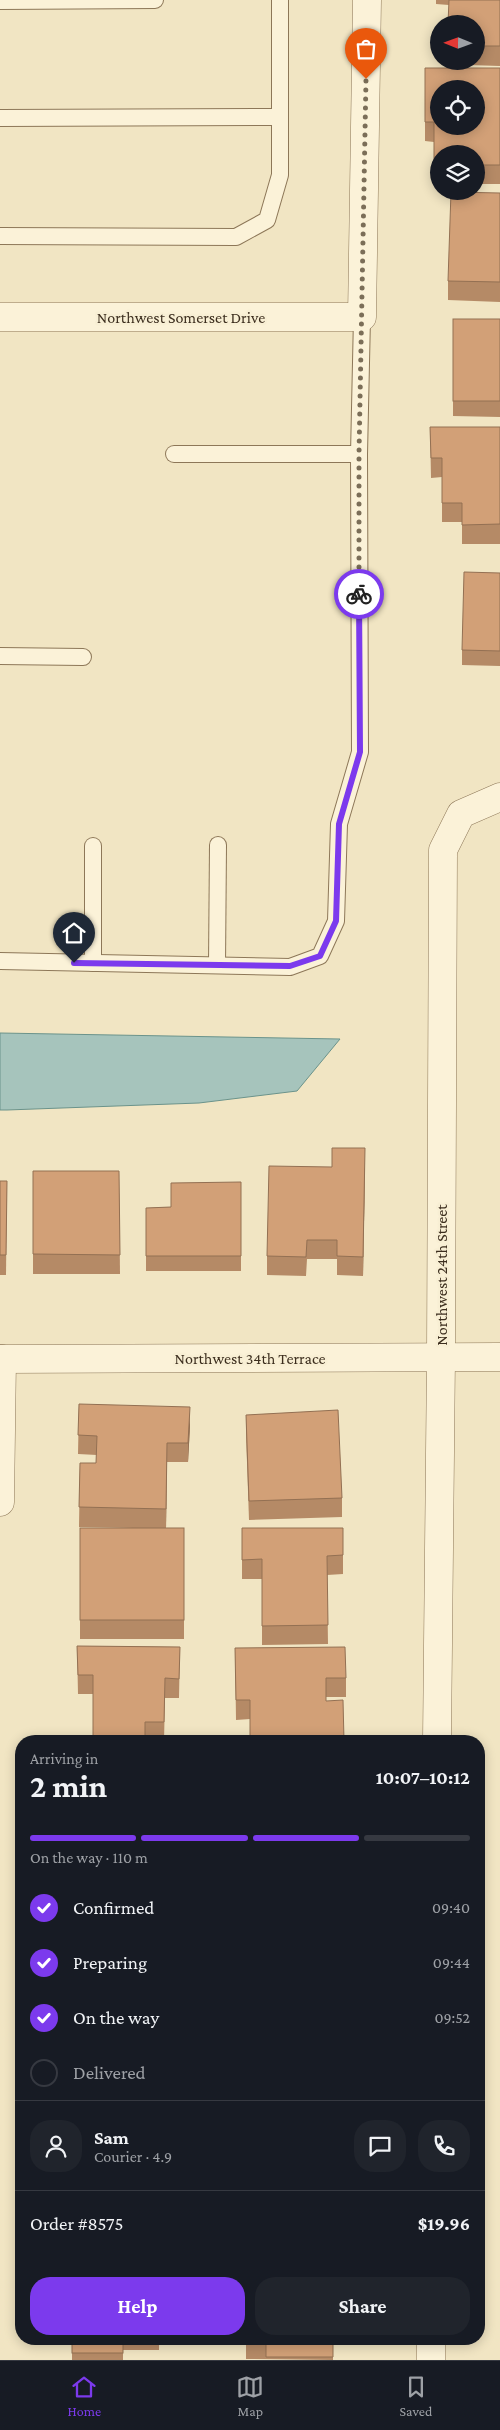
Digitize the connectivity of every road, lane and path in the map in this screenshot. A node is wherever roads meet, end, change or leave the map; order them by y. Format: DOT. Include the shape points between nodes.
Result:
graph roads {
  1 [pos="155,0"];
  2 [pos="280,0"];
  3 [pos="367,0"];
  4 [pos="0,2"];
  5 [pos="280,117"];
  6 [pos="0,118"];
  7 [pos="0,236"];
  8 [pos="0,316"];
  9 [pos="362,317"];
  10 [pos="174,454"];
  11 [pos="359,454"];
  12 [pos="0,656"];
  13 [pos="83,657"];
  14 [pos="500,797"];
  15 [pos="218,844"];
  16 [pos="93,846"];
  17 [pos="0,962"];
  18 [pos="93,963"];
  19 [pos="217,965"];
  20 [pos="441,1357"];
  21 [pos="500,1357"];
  22 [pos="1,1359"];
  23 [pos="0,1502"];
  24 [pos="437,1735"];
  25 [pos="431,2345"];
  26 [pos="431,2360"];
  1 -- 4 [label="lane"];
  2 -- 5 [label="lane"];
  3 -- 9 [label="street"];
  5 -- 6 [label="lane"];
  5 -- 7 [label="lane" via="280,175 267,220 236,237"];
  8 -- 9 [label="street, Northwest Somerset Drive"];
  9 -- 11 [label="lane"];
  10 -- 11 [label="lane"];
  11 -- 19 [label="lane" via="360,752 339,824 336,921 320,956 290,966"];
  12 -- 13 [label="lane"];
  14 -- 20 [label="street, Northwest 24th Street" via="462,814 443,850"];
  15 -- 19 [label="lane"];
  16 -- 18 [label="lane"];
  17 -- 18 [label="lane"];
  18 -- 19 [label="lane"];
  20 -- 21 [label="street, Northwest 34th Terrace"];
  20 -- 22 [label="street, Northwest 34th Terrace"];
  20 -- 24 [label="street, Northwest 24th Street"];
  22 -- 23 [label="street"];
  25 -- 26 [label="street"];
}
